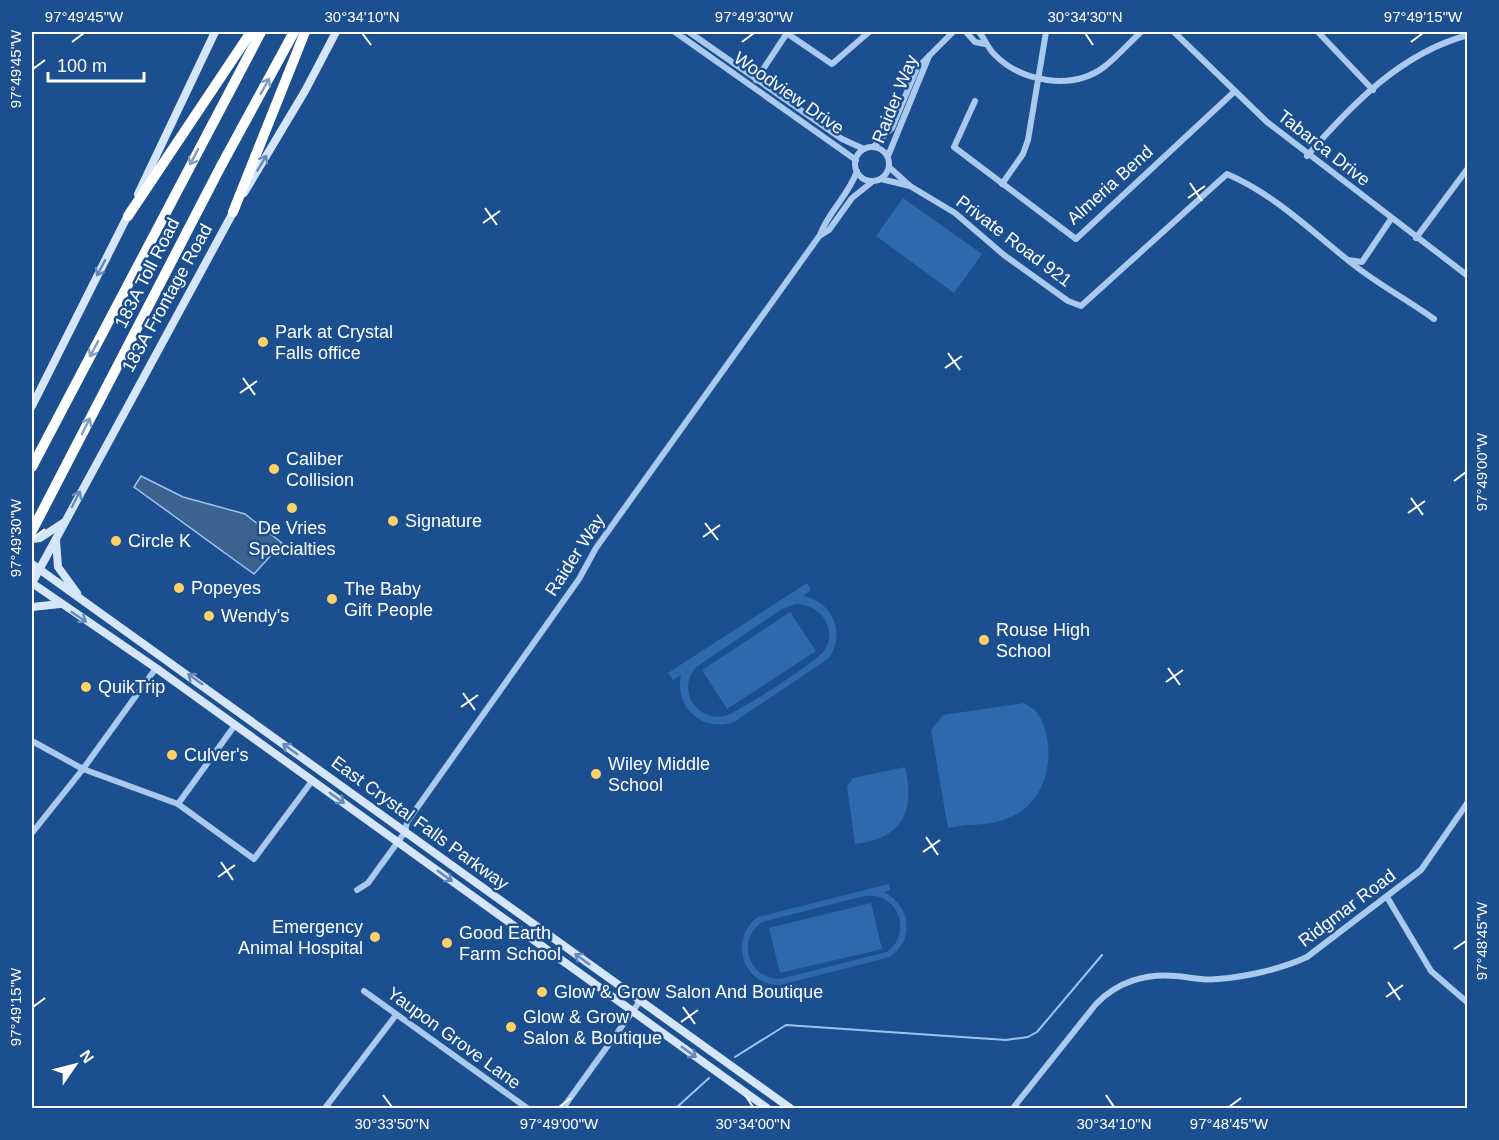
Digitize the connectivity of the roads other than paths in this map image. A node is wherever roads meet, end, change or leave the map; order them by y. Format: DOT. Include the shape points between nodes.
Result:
graph roads {
  1 [pos="215,32"];
  2 [pos="251,32"];
  3 [pos="261,32"];
  4 [pos="294,32"];
  5 [pos="305,32"];
  6 [pos="336,32"];
  7 [pos="675,32"];
  8 [pos="689,32"];
  9 [pos="786,32"];
  10 [pos="869,32"];
  11 [pos="952,32"];
  12 [pos="966,32"];
  13 [pos="979,32"];
  14 [pos="1046,32"];
  15 [pos="1141,32"];
  16 [pos="1174,32"];
  17 [pos="1318,32"];
  18 [pos="1447,32"];
  19 [pos="1467,35"];
  20 [pos="1449,40"];
  21 [pos="985,44"];
  22 [pos="930,53"];
  23 [pos="757,79"];
  24 [pos="1040,79"];
  25 [pos="752,87"];
  26 [pos="1373,90"];
  27 [pos="1235,91"];
  28 [pos="975,100"];
  29 [pos="873,147"];
  30 [pos="864,149"];
  31 [pos="888,156"];
  32 [pos="1307,156"];
  33 [pos="856,160"];
  34 [pos="890,167"];
  35 [pos="1467,168"];
  36 [pos="856,171"];
  37 [pos="881,179"];
  38 [pos="872,182"];
  39 [pos="1002,184"];
  40 [pos="910,186"];
  41 [pos="233,212"];
  42 [pos="128,216"];
  43 [pos="1391,219"];
  44 [pos="820,235"];
  45 [pos="1416,238"];
  46 [pos="1347,260"];
  47 [pos="1467,276"];
  48 [pos="1434,319"];
  49 [pos="32,406"];
  50 [pos="32,467"];
  51 [pos="65,521"];
  52 [pos="32,531"];
  53 [pos="32,539"];
  54 [pos="56,540"];
  55 [pos="32,564"];
  56 [pos="39,569"];
  57 [pos="32,583"];
  58 [pos="82,601"];
  59 [pos="60,604"];
  60 [pos="32,607"];
  61 [pos="156,668"];
  62 [pos="242,714"];
  63 [pos="235,725"];
  64 [pos="32,741"];
  65 [pos="83,768"];
  66 [pos="320,771"];
  67 [pos="312,781"];
  68 [pos="1467,802"];
  69 [pos="178,804"];
  70 [pos="405,832"];
  71 [pos="32,833"];
  72 [pos="398,842"];
  73 [pos="357,890"];
  74 [pos="1387,897"];
  75 [pos="525,919"];
  76 [pos="518,929"];
  77 [pos="364,991"];
  78 [pos="640,1001"];
  79 [pos="1467,1003"];
  80 [pos="633,1012"];
  81 [pos="396,1014"];
  82 [pos="758,1085"];
  83 [pos="752,1098"];
  84 [pos="325,1108"];
  85 [pos="527,1108"];
  86 [pos="563,1108"];
  87 [pos="768,1108"];
  88 [pos="790,1108"];
  89 [pos="1013,1108"];
  1 -- 42 [label="main road"];
  2 -- 42 [label="highway"];
  3 -- 50 [label="highway, 183A Toll Road, one-way"];
  52 -- 4 [label="highway, 183A Toll Road, one-way"];
  5 -- 41 [label="highway"];
  41 -- 6 [label="main road, 183A Frontage Road, one-way"];
  7 -- 25 [label="street, Woodview Drive"];
  8 -- 23 [label="street, Woodview Drive"];
  9 -- 10 [label="street" via="832,64"];
  9 -- 23 [label="street"];
  11 -- 22 [label="street, Raider Way"];
  12 -- 21 [label="street" via="975,42"];
  13 -- 21 [label="street"];
  14 -- 24 [label="street"];
  15 -- 24 [label="street" via="1104,67 1083,78"];
  16 -- 27 [label="street, Tabarca Drive"];
  17 -- 26 [label="street"];
  18 -- 20 [label="street"];
  19 -- 20 [label="street"];
  20 -- 26 [label="street" via="1402,63"];
  21 -- 24 [label="street" via="1014,69"];
  22 -- 29 [label="street, Raider Way" via="917,68 891,128"];
  22 -- 31 [label="street, Raider Way"];
  23 -- 25 [label="street"];
  23 -- 30 [label="street, Woodview Drive" via="842,139"];
  24 -- 39 [label="street" via="1023,154"];
  25 -- 33 [label="street, Woodview Drive"];
  26 -- 32 [label="street"];
  27 -- 32 [label="street, Tabarca Drive"];
  27 -- 39 [label="street, Almeria Bend" via="1076,239"];
  28 -- 39 [label="street, Almeria Bend" via="954,147"];
  29 -- 30 [label="street"];
  29 -- 31 [label="street"];
  30 -- 33 [label="street"];
  31 -- 34 [label="street"];
  32 -- 43 [label="street, Tabarca Drive"];
  33 -- 36 [label="street"];
  34 -- 37 [label="street"];
  34 -- 40 [label="street, Private Road 921"];
  35 -- 45 [label="street"];
  36 -- 38 [label="street"];
  36 -- 44 [label="street, Raider Way"];
  37 -- 38 [label="street"];
  37 -- 40 [label="street, Private Road 921"];
  38 -- 44 [label="street, Raider Way" via="852,198 829,230"];
  40 -- 46 [label="street, Private Road 921" via="955,213 1004,255 1081,306 1227,174 1287,210"];
  51 -- 41 [label="main road, 183A Frontage Road, one-way"];
  42 -- 49 [label="main road, one-way"];
  43 -- 45 [label="street, Tabarca Drive"];
  43 -- 46 [label="street" via="1362,262"];
  44 -- 70 [label="street, Raider Way" via="596,548 579,579 407,822"];
  45 -- 47 [label="street, Tabarca Drive"];
  46 -- 48 [label="street, Private Road 921"];
  51 -- 53 [label="main road"];
  51 -- 54 [label="main road, 183A Frontage Road"];
  54 -- 56 [label="main road, 183A Frontage Road"];
  54 -- 58 [label="main road" via="58,567"];
  55 -- 56 [label="main road, East Crystal Falls Parkway"];
  56 -- 57 [label="main road, 183A Frontage Road"];
  56 -- 58 [label="main road, East Crystal Falls Parkway"];
  57 -- 59 [label="main road, East Crystal Falls Parkway"];
  62 -- 58 [label="main road, East Crystal Falls Parkway, one-way"];
  59 -- 60 [label="main road"];
  59 -- 61 [label="main road, East Crystal Falls Parkway, one-way"];
  61 -- 63 [label="main road, East Crystal Falls Parkway"];
  61 -- 65 [label="street"];
  62 -- 63 [label="main road"];
  66 -- 62 [label="main road, East Crystal Falls Parkway, one-way"];
  63 -- 67 [label="main road, East Crystal Falls Parkway"];
  63 -- 69 [label="street"];
  64 -- 65 [label="street"];
  65 -- 69 [label="street"];
  65 -- 71 [label="street"];
  66 -- 67 [label="main road"];
  66 -- 70 [label="main road, East Crystal Falls Parkway"];
  67 -- 69 [label="street" via="254,859"];
  67 -- 72 [label="main road, East Crystal Falls Parkway, one-way"];
  68 -- 74 [label="street, Ridgmar Road" via="1428,861"];
  70 -- 72 [label="street, Raider Way"];
  70 -- 75 [label="main road, East Crystal Falls Parkway"];
  72 -- 73 [label="street, Raider Way" via="368,883"];
  72 -- 76 [label="main road, East Crystal Falls Parkway, one-way"];
  74 -- 79 [label="street" via="1431,971"];
  74 -- 89 [label="street, Ridgmar Road" via="1316,952 1298,961 1220,979 1157,976 1112,990 1096,1004"];
  75 -- 76 [label="main road"];
  78 -- 75 [label="main road, East Crystal Falls Parkway, one-way"];
  76 -- 80 [label="main road, East Crystal Falls Parkway"];
  77 -- 81 [label="street, Yaupon Grove Lane"];
  78 -- 80 [label="street"];
  78 -- 82 [label="main road, East Crystal Falls Parkway"];
  80 -- 83 [label="main road, East Crystal Falls Parkway, one-way"];
  80 -- 86 [label="street"];
  81 -- 84 [label="street"];
  81 -- 85 [label="street, Yaupon Grove Lane"];
  82 -- 83 [label="main road"];
  82 -- 88 [label="main road, East Crystal Falls Parkway"];
  83 -- 87 [label="main road, East Crystal Falls Parkway"];
}
